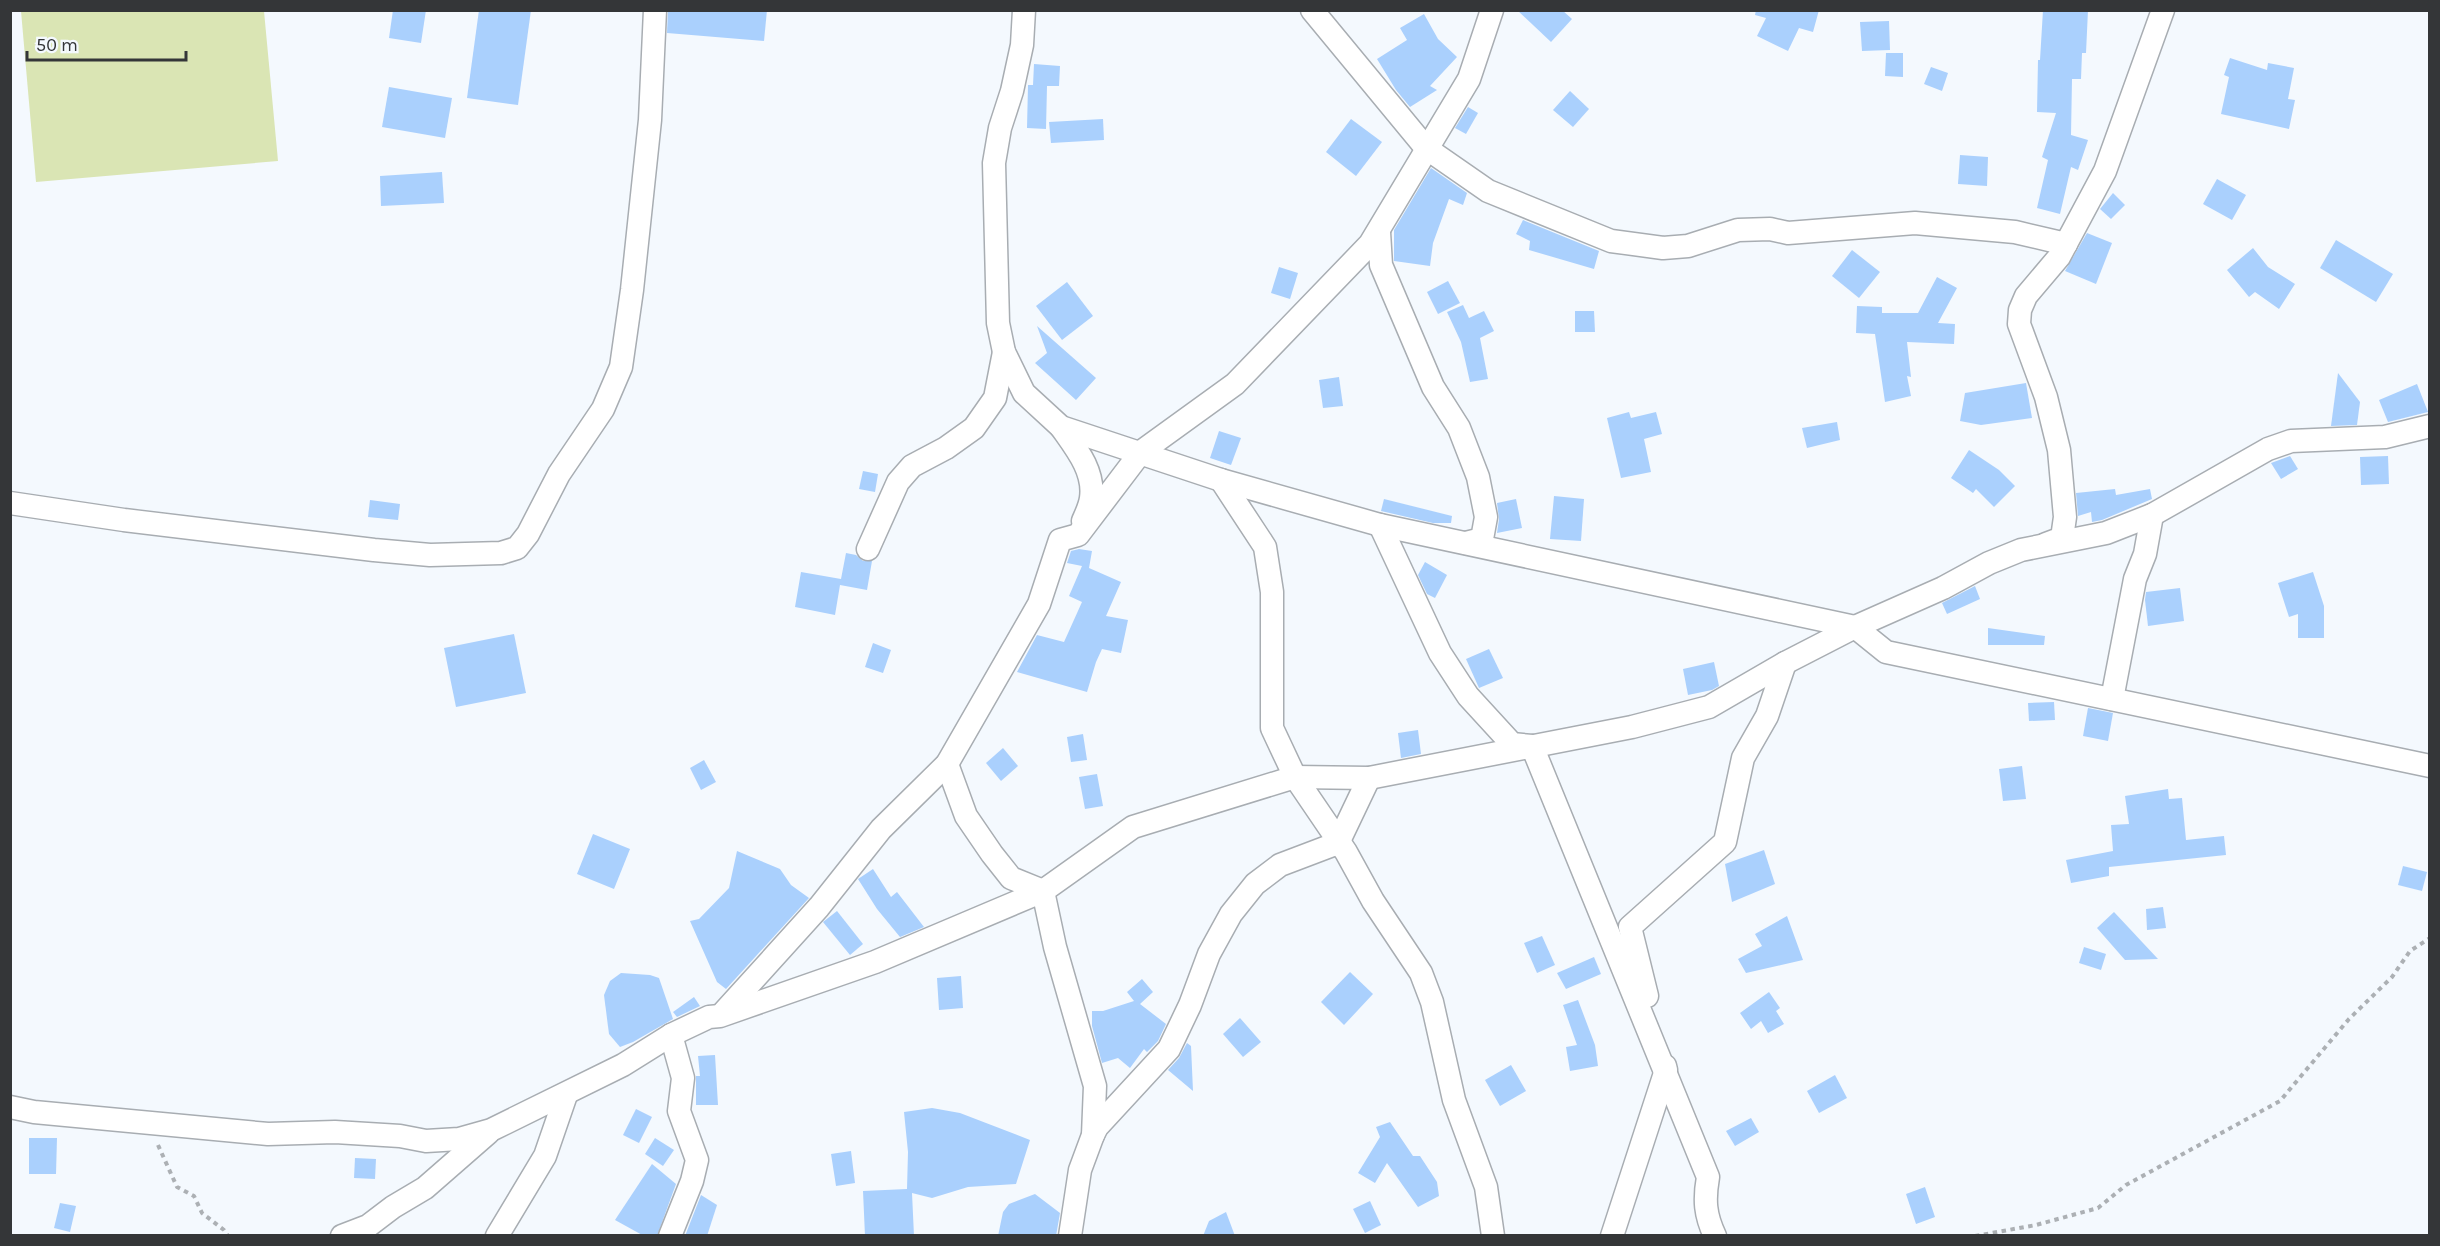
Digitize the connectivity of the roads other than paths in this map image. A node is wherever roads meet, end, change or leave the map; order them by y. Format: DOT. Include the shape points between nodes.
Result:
graph roads {
  1 [pos="655,10"];
  2 [pos="1024,10"];
  3 [pos="1312,10"];
  4 [pos="2163,10"];
  5 [pos="1497,13"];
  6 [pos="1426,148"];
  7 [pos="1379,232"];
  8 [pos="2066,244"];
  9 [pos="1004,352"];
  10 [pos="2430,426"];
  11 [pos="1061,427"];
  12 [pos="1141,452"];
  13 [pos="1221,480"];
  14 [pos="10,503"];
  15 [pos="2152,515"];
  16 [pos="1380,525"];
  17 [pos="1078,535"];
  18 [pos="1466,543"];
  19 [pos="2042,546"];
  20 [pos="868,549"];
  21 [pos="1855,627"];
  22 [pos="1785,663"];
  23 [pos="2112,699"];
  24 [pos="1533,746"];
  25 [pos="947,764"];
  26 [pos="2430,766"];
  27 [pos="1295,777"];
  28 [pos="1369,778"];
  29 [pos="1338,843"];
  30 [pos="1042,891"];
  31 [pos="720,1016"];
  32 [pos="670,1035"];
  33 [pos="1666,1070"];
  34 [pos="566,1095"];
  35 [pos="10,1107"];
  36 [pos="491,1130"];
  37 [pos="1093,1135"];
  38 [pos="342,1236"];
  39 [pos="497,1236"];
  40 [pos="670,1236"];
  41 [pos="1070,1236"];
  42 [pos="1493,1236"];
  43 [pos="1612,1236"];
  44 [pos="1715,1236"];
  1 -- 14 [label="street" via="650,120 621,367 603,409 559,474 518,548 501,553 430,555"];
  2 -- 9 [label="street" via="1022,45 994,163 998,323"];
  3 -- 6 [label="street"];
  4 -- 8 [label="street" via="2105,171"];
  5 -- 6 [label="street" via="1469,79"];
  6 -- 7 [label="street"];
  6 -- 8 [label="street" via="1488,191 1611,241 1663,248 1688,246 1738,230 1788,233 1915,223 2015,232"];
  7 -- 12 [label="street" via="1350,267 1234,384"];
  7 -- 18 [label="street" via="1381,265 1433,387 1459,428 1478,477 1486,518 1482,538"];
  8 -- 19 [label="street" via="2026,296 2020,310 2019,324 2046,397 2059,450 2065,517 2062,538"];
  9 -- 11 [label="street" via="1024,393"];
  9 -- 20 [label="street" via="995,398 974,428 912,466 898,482"];
  10 -- 15 [label="street" via="2385,437 2291,441 2268,449"];
  11 -- 12 [label="street"];
  11 -- 17 [label="street" via="1080,454 1089,476 1091,497"];
  12 -- 13 [label="street"];
  12 -- 17 [label="street"];
  13 -- 16 [label="street"];
  13 -- 27 [label="street" via="1265,547 1272,592 1272,728"];
  15 -- 19 [label="street" via="2106,534"];
  15 -- 23 [label="street" via="2145,554 2135,579"];
  16 -- 18 [label="street"];
  16 -- 24 [label="street" via="1440,653 1468,696 1512,744"];
  17 -- 25 [label="street" via="1060,540 1039,604"];
  18 -- 21 [label="street"];
  19 -- 21 [label="street" via="1989,562 1943,588"];
  21 -- 22 [label="street"];
  21 -- 23 [label="street" via="1886,652"];
  22 -- 24 [label="street" via="1709,707"];
  22 -- 33 [label="street" via="1767,716 1743,758 1725,842 1630,927"];
  23 -- 26 [label="street"];
  24 -- 28 [label="street"];
  24 -- 33 [label="street"];
  25 -- 30 [label="street" via="966,816 992,854 1011,878"];
  25 -- 31 [label="street" via="881,829 819,907"];
  27 -- 28 [label="street"];
  27 -- 29 [label="street"];
  27 -- 30 [label="street" via="1133,827"];
  28 -- 29 [label="street"];
  29 -- 37 [label="street" via="1280,865 1255,884 1231,914 1209,954 1169,1049"];
  29 -- 42 [label="street" via="1421,973 1432,1002 1454,1100 1486,1187"];
  30 -- 31 [label="street" via="875,962"];
  30 -- 37 [label="street" via="1095,1086"];
  31 -- 32 [label="street"];
  32 -- 34 [label="street"];
  32 -- 40 [label="street" via="683,1078 679,1111 697,1160"];
  33 -- 43 [label="street"];
  33 -- 44 [label="street" via="1708,1178 1704,1198 1707,1220"];
  34 -- 36 [label="street"];
  34 -- 39 [label="street" via="545,1156"];
  35 -- 36 [label="street" via="267,1134 335,1132 426,1141 459,1139"];
  36 -- 38 [label="street" via="425,1188 368,1226"];
  37 -- 41 [label="street" via="1080,1170"];
}
